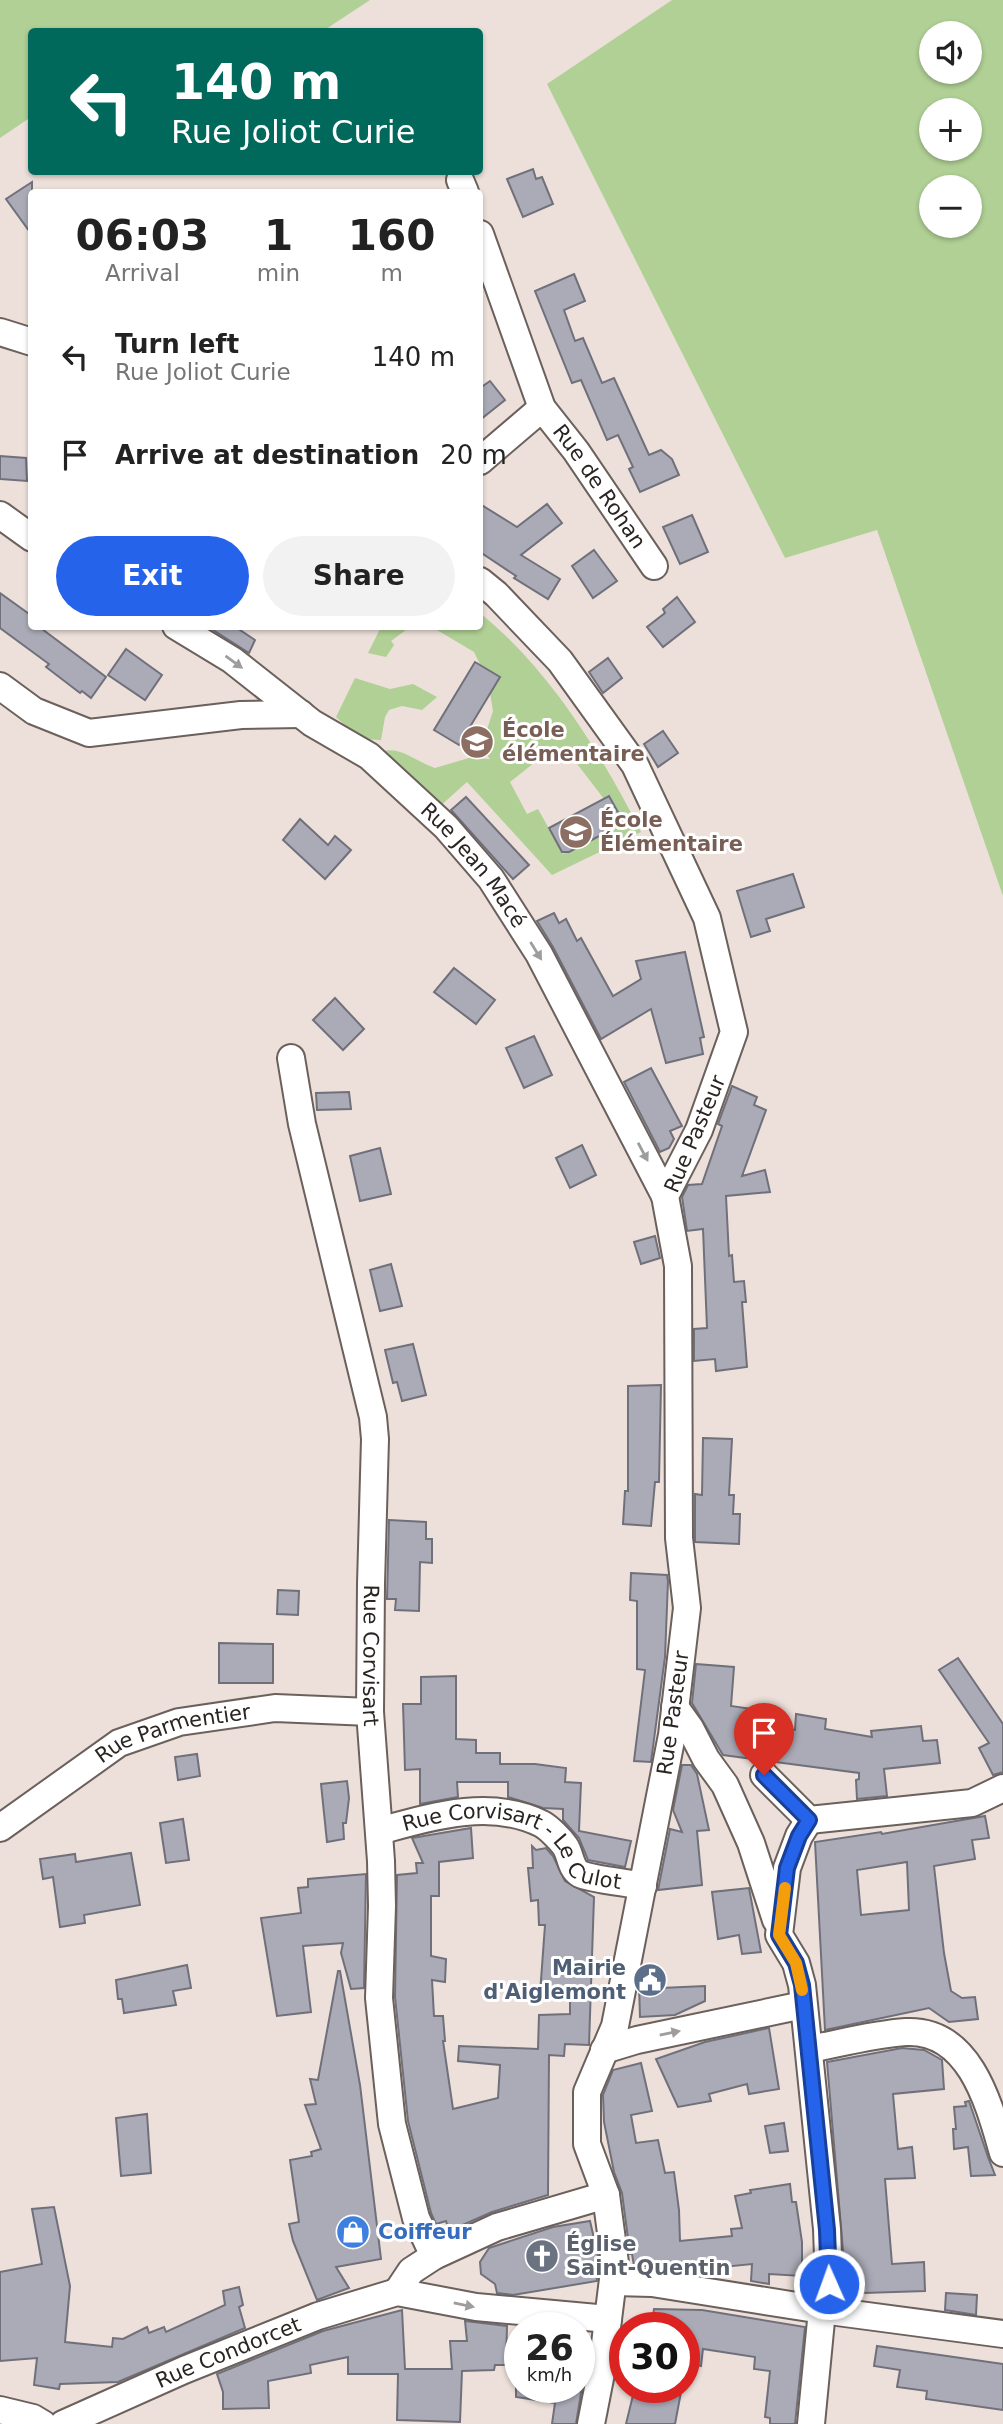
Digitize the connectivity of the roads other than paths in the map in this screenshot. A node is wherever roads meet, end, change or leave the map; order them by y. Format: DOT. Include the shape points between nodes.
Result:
graph roads {
  1 [pos="483,242"];
  2 [pos="0,332"];
  3 [pos="28,341"];
  4 [pos="542,408"];
  5 [pos="483,458"];
  6 [pos="0,515"];
  7 [pos="28,535"];
  8 [pos="654,566"];
  9 [pos="483,584"];
  10 [pos="183,630"];
  11 [pos="0,686"];
  12 [pos="301,714"];
  13 [pos="291,1058"];
  14 [pos="665,1196"];
  15 [pos="675,1707"];
  16 [pos="370,1712"];
  17 [pos="764,1775"];
  18 [pos="1003,1788"];
  19 [pos="809,1820"];
  20 [pos="0,1828"];
  21 [pos="379,1831"];
  22 [pos="643,1886"];
  23 [pos="779,1935"];
  24 [pos="803,2005"];
  25 [pos="810,2049"];
  26 [pos="604,2050"];
  27 [pos="1003,2152"];
  28 [pos="606,2195"];
  29 [pos="434,2256"];
  30 [pos="614,2282"];
  31 [pos="397,2292"];
  32 [pos="822,2310"];
  33 [pos="608,2319"];
  34 [pos="999,2330"];
  35 [pos="0,2410"];
  36 [pos="43,2424"];
  37 [pos="62,2424"];
  38 [pos="591,2424"];
  39 [pos="811,2424"];
  1 -- 4 [label="street, Rue de Rohan"];
  2 -- 3 [label="street"];
  4 -- 5 [label="street, Rue de Rohan"];
  4 -- 8 [label="street, Rue de Rohan"];
  6 -- 7 [label="street"];
  9 -- 14 [label="street, Rue Pasteur" via="560,661 635,765 707,918 734,1032 699,1130"];
  10 -- 12 [label="street, Rue Jean Macé, one-way" via="232,660"];
  11 -- 12 [label="street" via="34,711 89,733 241,715"];
  12 -- 14 [label="street, Rue Jean Macé, one-way" via="369,756 446,827 491,879 539,954"];
  13 -- 16 [label="street, Rue Corvisart" via="302,1124 373,1417"];
  14 -- 15 [label="street, Rue Pasteur" via="678,1266 679,1538 687,1608"];
  15 -- 22 [label="street, Rue Pasteur"];
  15 -- 23 [label="street" via="725,1784 755,1854"];
  16 -- 20 [label="street, Rue Parmentier" via="275,1709 179,1722 118,1743"];
  16 -- 21 [label="street, Rue Corvisart"];
  17 -- 19 [label="street"];
  18 -- 19 [label="street" via="972,1803"];
  19 -- 23 [label="street" via="787,1868"];
  21 -- 22 [label="street, Rue Corvisart - Le Culot" via="462,1812 510,1815 542,1825 567,1848 580,1873"];
  21 -- 29 [label="street, Rue Corvisart" via="379,1998 392,2124 416,2218"];
  22 -- 26 [label="street, Rue Pasteur" via="615,2026"];
  23 -- 24 [label="street" via="796,1963"];
  24 -- 25 [label="street"];
  26 -- 24 [label="street, one-way"];
  25 -- 27 [label="street" via="908,2032 938,2038 966,2061 981,2086"];
  25 -- 32 [label="street" via="827,2230 829,2284"];
  26 -- 28 [label="street, Rue Pasteur" via="587,2092 587,2144"];
  28 -- 29 [label="street" via="496,2227"];
  28 -- 30 [label="street, Rue Pasteur"];
  29 -- 31 [label="street" via="411,2270"];
  30 -- 32 [label="street" via="652,2283"];
  30 -- 33 [label="street, Rue Pasteur"];
  31 -- 33 [label="street, Rue Condorcet, one-way" via="476,2307"];
  31 -- 37 [label="street, Rue Condorcet" via="318,2316"];
  32 -- 34 [label="street"];
  32 -- 39 [label="street"];
  33 -- 38 [label="street, Rue Pasteur"];
  35 -- 36 [label="street"];
}
